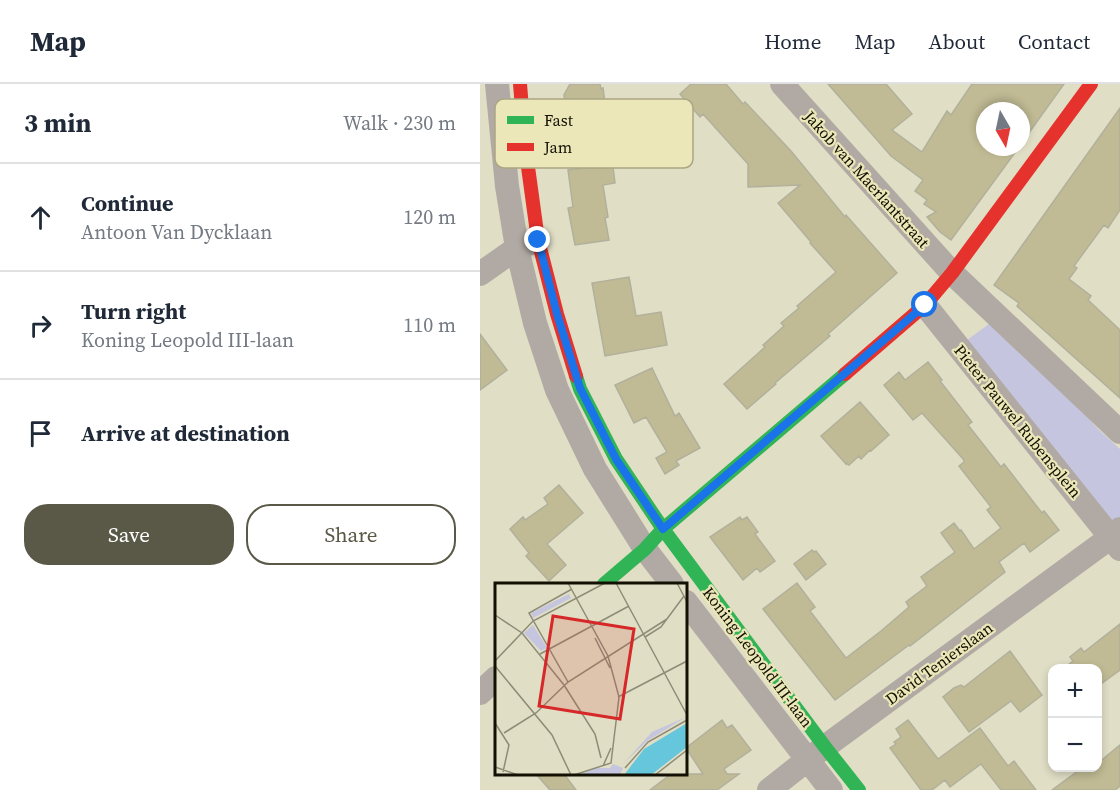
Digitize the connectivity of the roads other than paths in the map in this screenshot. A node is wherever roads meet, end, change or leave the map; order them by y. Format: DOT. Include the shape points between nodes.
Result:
graph roads {
  1 [pos="497,84"];
  2 [pos="520,84"];
  3 [pos="782,84"];
  4 [pos="1091,84"];
  5 [pos="498,99"];
  6 [pos="521,99"];
  7 [pos="505,168"];
  8 [pos="526,168"];
  9 [pos="528,244"];
  10 [pos="952,273"];
  11 [pos="480,274"];
  12 [pos="925,305"];
  13 [pos="1120,432"];
  14 [pos="663,529"];
  15 [pos="1117,538"];
  16 [pos="645,549"];
  17 [pos="606,583"];
  18 [pos="670,583"];
  19 [pos="687,603"];
  20 [pos="495,679"];
  21 [pos="480,693"];
  22 [pos="816,754"];
  23 [pos="769,790"];
  24 [pos="831,790"];
  25 [pos="859,790"];
  1 -- 5 [label="street, Koning Leopold III-laan"];
  2 -- 6 [label="street, Koning Leopold III-laan"];
  3 -- 10 [label="street, Jakob van Maerlantstraat"];
  4 -- 10 [label="street"];
  7 -- 9 [label="street, Koning Leopold III-laan" via="507,186"];
  8 -- 9 [label="street, Koning Leopold III-laan"];
  9 -- 11 [label="street"];
  9 -- 14 [label="street, Koning Leopold III-laan" via="557,314 580,388 616,459"];
  9 -- 16 [label="street, Koning Leopold III-laan" via="535,323 557,390 595,469"];
  10 -- 12 [label="street"];
  10 -- 13 [label="street"];
  12 -- 14 [label="street"];
  12 -- 15 [label="street, Pieter Pauwel Rubensplein"];
  14 -- 16 [label="street"];
  14 -- 22 [label="street, Koning Leopold III-laan"];
  15 -- 22 [label="street, David Tenierslaan"];
  16 -- 17 [label="street"];
  16 -- 18 [label="street, Koning Leopold III-laan"];
  19 -- 22 [label="street, Koning Leopold III-laan"];
  20 -- 21 [label="street"];
  22 -- 23 [label="street, David Tenierslaan"];
  22 -- 24 [label="street, Koning Leopold III-laan"];
  22 -- 25 [label="street, Koning Leopold III-laan"];
}
